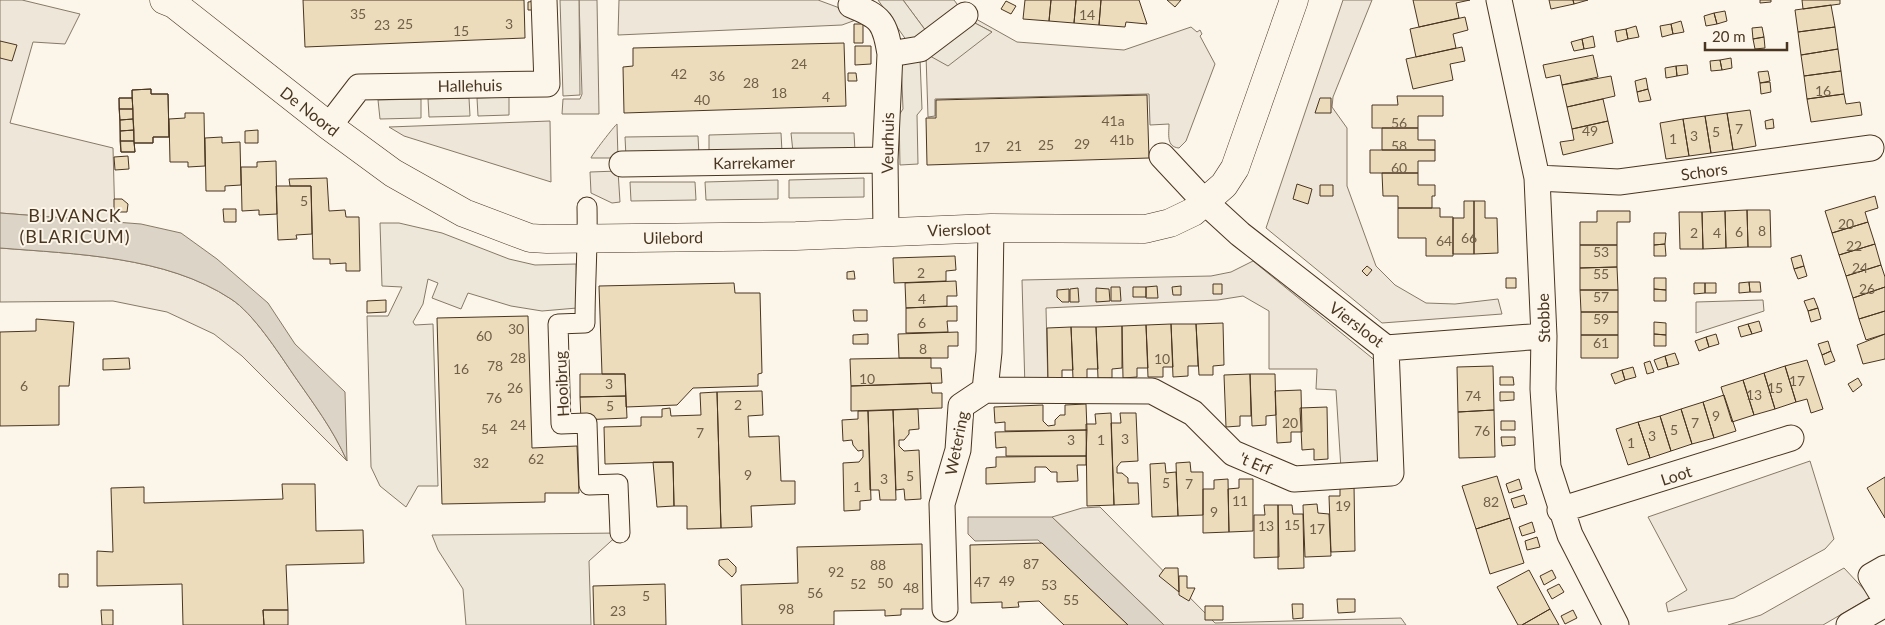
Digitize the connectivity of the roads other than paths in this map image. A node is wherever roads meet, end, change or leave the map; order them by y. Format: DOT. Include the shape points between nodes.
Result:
graph roads {
  1 [pos="544,0"];
  2 [pos="1294,0"];
  3 [pos="1499,0"];
  4 [pos="171,1"];
  5 [pos="851,5"];
  6 [pos="965,15"];
  7 [pos="890,54"];
  8 [pos="328,126"];
  9 [pos="1871,148"];
  10 [pos="1162,156"];
  11 [pos="886,160"];
  12 [pos="622,164"];
  13 [pos="1537,178"];
  14 [pos="1204,202"];
  15 [pos="588,207"];
  16 [pos="464,213"];
  17 [pos="991,228"];
  18 [pos="886,232"];
  19 [pos="588,238"];
  20 [pos="1544,336"];
  21 [pos="1386,348"];
  22 [pos="985,390"];
  23 [pos="1791,438"];
  24 [pos="1560,510"];
  25 [pos="620,533"];
  26 [pos="1885,568"];
  27 [pos="1885,599"];
  28 [pos="1885,604"];
  29 [pos="945,617"];
  30 [pos="1616,625"];
  31 [pos="1849,625"];
  1 -- 8 [label="street, Hallehuis" via="547,84 359,87"];
  2 -- 14 [label="street, Viersloot" via="1235,168 1224,185"];
  3 -- 13 [label="street, Stobbe"];
  4 -- 8 [label="street, De Noord"];
  5 -- 7 [label="street, Veurhuis" via="871,13 884,24"];
  6 -- 7 [label="street" via="920,49"];
  7 -- 11 [label="street, Veurhuis"];
  8 -- 16 [label="street, De Noord" via="392,173"];
  9 -- 13 [label="street, Schors" via="1618,182"];
  10 -- 14 [label="street, Viersloot"];
  11 -- 12 [label="street, Karrekamer"];
  11 -- 18 [label="street, Veurhuis"];
  13 -- 20 [label="street, Stobbe"];
  14 -- 17 [label="street, Viersloot" via="1193,212 1170,223 1145,229"];
  14 -- 21 [label="street, Viersloot"];
  15 -- 19 [label="street, Hooibrug"];
  16 -- 19 [label="street, Uilebord" via="530,238"];
  17 -- 18 [label="street, Viersloot"];
  17 -- 22 [label="street" via="989,352"];
  18 -- 19 [label="street, Uilebord"];
  19 -- 25 [label="street, Hooibrug" via="585,323 558,324 561,424 587,424 589,485 618,484"];
  20 -- 21 [label="street, Viersloot"];
  20 -- 24 [label="street, Stobbe" via="1547,456 1549,476"];
  21 -- 22 [label="street, 't Erf" via="1391,473 1294,479 1233,454 1193,413 1152,391"];
  22 -- 29 [label="street, Wetering" via="961,406 958,450 942,504"];
  23 -- 24 [label="street, Loot"];
  24 -- 30 [label="street, Stobbe"];
  26 -- 27 [label="street" via="1871,576"];
  28 -- 31 [label="street"];
}
